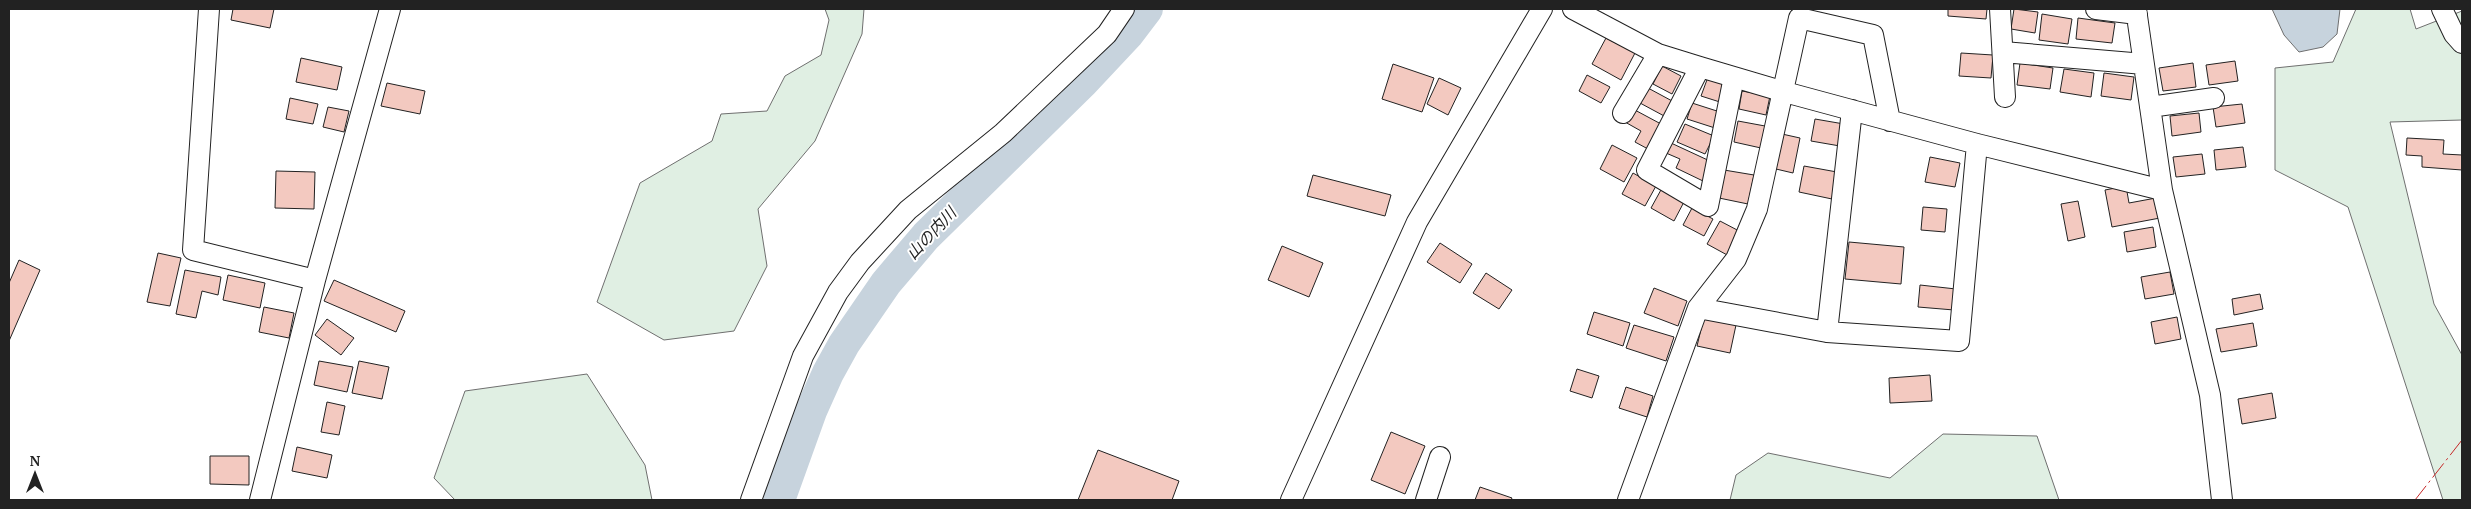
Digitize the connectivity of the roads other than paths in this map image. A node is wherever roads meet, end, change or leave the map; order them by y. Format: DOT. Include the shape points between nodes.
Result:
graph roads {
  1 [pos="209,9"];
  2 [pos="390,9"];
  3 [pos="1124,9"];
  4 [pos="1542,9"];
  5 [pos="1573,9"];
  6 [pos="2000,9"];
  7 [pos="2096,9"];
  8 [pos="2442,9"];
  9 [pos="2136,12"];
  10 [pos="2462,43"];
  11 [pos="2003,52"];
  12 [pos="1658,54"];
  13 [pos="2144,64"];
  14 [pos="1700,67"];
  15 [pos="1734,77"];
  16 [pos="1781,91"];
  17 [pos="2005,97"];
  18 [pos="2214,98"];
  19 [pos="2150,108"];
  20 [pos="1852,110"];
  21 [pos="1623,113"];
  22 [pos="1890,121"];
  23 [pos="1978,144"];
  24 [pos="2162,190"];
  25 [pos="315,280"];
  26 [pos="1698,308"];
  27 [pos="1827,332"];
  28 [pos="1440,457"];
  29 [pos="260,500"];
  30 [pos="752,500"];
  31 [pos="1291,500"];
  32 [pos="1426,500"];
  33 [pos="1628,500"];
  34 [pos="2222,500"];
  1 -- 25 [label="street" via="193,250"];
  2 -- 25 [label="street"];
  3 -- 30 [label="street" via="1107,34 1010,126 908,210 860,262 829,307 803,356"];
  4 -- 31 [label="street" via="1416,222"];
  5 -- 12 [label="street"];
  6 -- 11 [label="street"];
  7 -- 9 [label="street"];
  8 -- 10 [label="street"];
  9 -- 13 [label="street"];
  11 -- 13 [label="street"];
  11 -- 17 [label="street"];
  12 -- 14 [label="street"];
  12 -- 21 [label="street"];
  13 -- 19 [label="street"];
  14 -- 15 [label="street"];
  14 -- 15 [label="street" via="1647,170 1708,206"];
  15 -- 16 [label="street"];
  16 -- 20 [label="street"];
  16 -- 22 [label="street" via="1799,18 1873,35"];
  16 -- 26 [label="street" via="1757,209 1736,259"];
  18 -- 19 [label="street"];
  19 -- 24 [label="street"];
  20 -- 22 [label="street"];
  20 -- 27 [label="street"];
  22 -- 23 [label="street"];
  23 -- 24 [label="street"];
  23 -- 27 [label="street" via="1959,341"];
  24 -- 34 [label="street" via="2210,395"];
  25 -- 29 [label="street"];
  26 -- 27 [label="street"];
  26 -- 33 [label="street"];
  28 -- 32 [label="street"];
}
